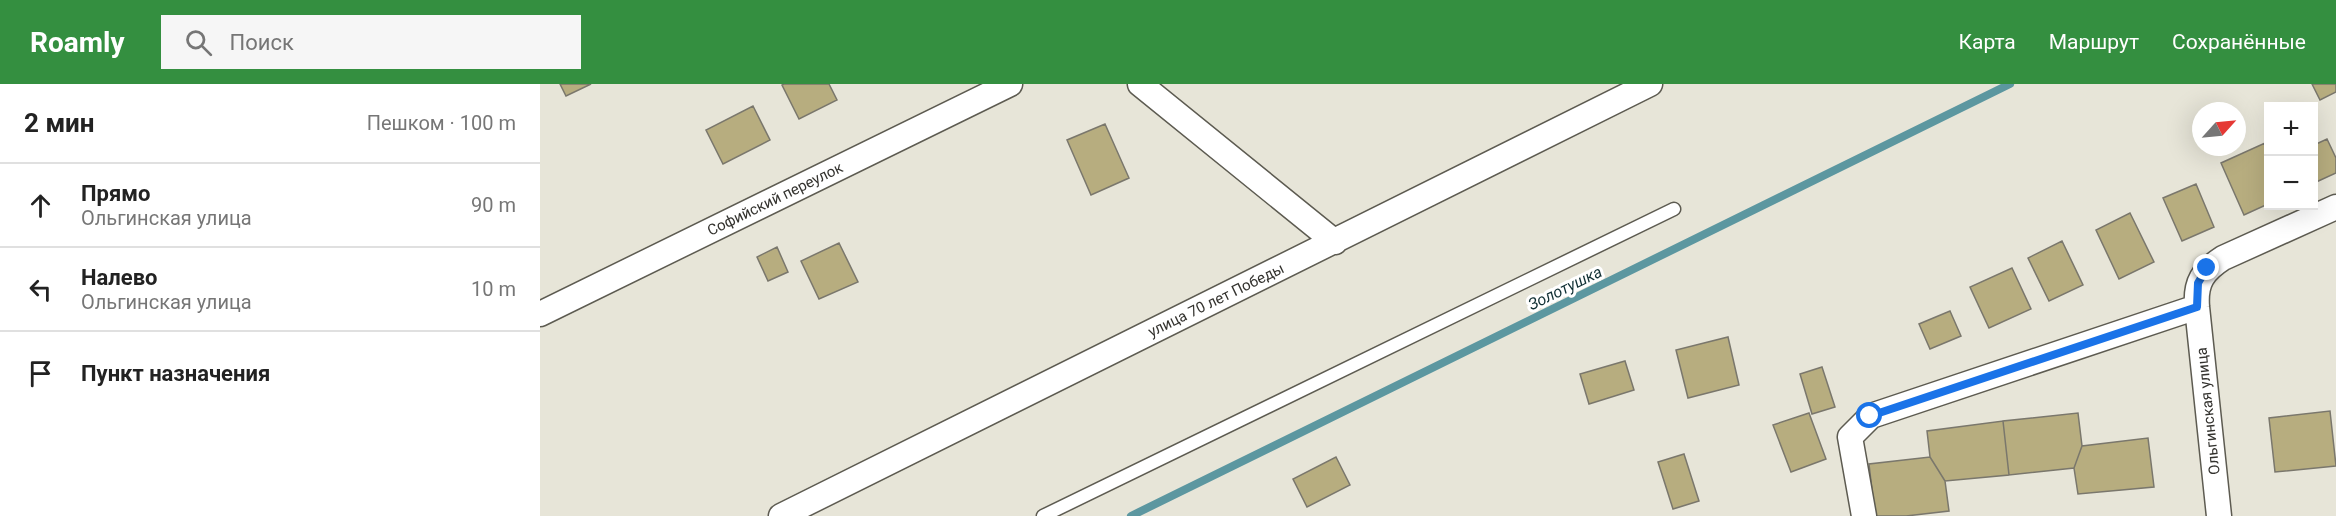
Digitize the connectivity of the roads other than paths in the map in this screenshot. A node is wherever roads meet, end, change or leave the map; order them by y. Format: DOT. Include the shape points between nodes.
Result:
graph roads {
  1 [pos="1010,84"];
  2 [pos="1140,84"];
  3 [pos="1650,84"];
  4 [pos="2336,207"];
  5 [pos="1674,209"];
  6 [pos="1335,242"];
  7 [pos="2197,307"];
  8 [pos="540,314"];
  9 [pos="781,516"];
  10 [pos="1043,516"];
  11 [pos="1864,516"];
  12 [pos="2219,516"];
  1 -- 8 [label="street, Софийский переулок"];
  2 -- 6 [label="street"];
  3 -- 6 [label="street, улица 70 лет Победы"];
  4 -- 7 [label="street, Ольгинская улица" via="2207,268 2198,283"];
  5 -- 10 [label="lane"];
  6 -- 9 [label="street, улица 70 лет Победы"];
  7 -- 11 [label="street" via="1870,416 1850,437"];
  7 -- 12 [label="street, Ольгинская улица"];
}
